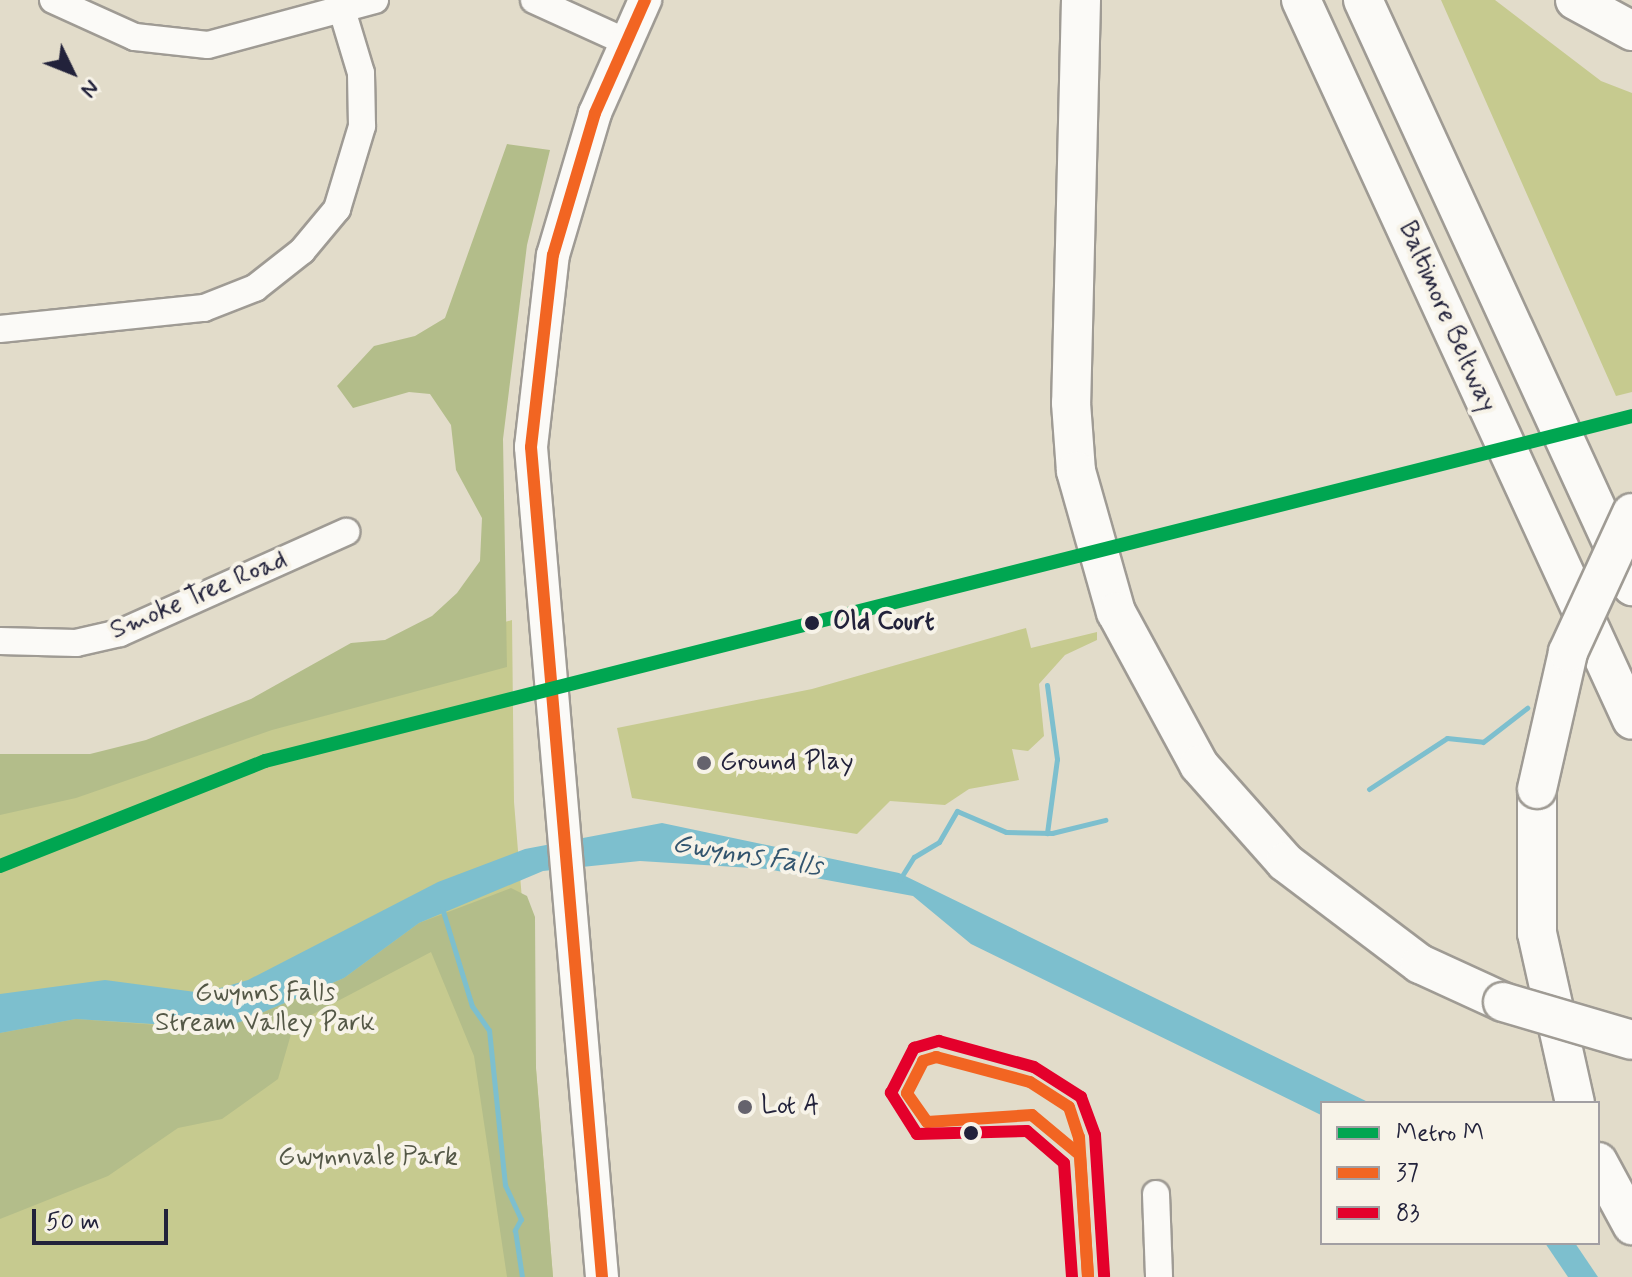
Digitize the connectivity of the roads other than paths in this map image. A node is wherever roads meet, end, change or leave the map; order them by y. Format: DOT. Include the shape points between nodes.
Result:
graph roads {
  1 [pos="53,0"];
  2 [pos="375,0"];
  3 [pos="534,0"];
  4 [pos="645,0"];
  5 [pos="1081,0"];
  6 [pos="1301,0"];
  7 [pos="1363,0"];
  8 [pos="1575,0"];
  9 [pos="342,10"];
  10 [pos="1632,31"];
  11 [pos="624,41"];
  12 [pos="0,329"];
  13 [pos="1632,513"];
  14 [pos="346,532"];
  15 [pos="1628,576"];
  16 [pos="0,641"];
  17 [pos="1632,720"];
  18 [pos="1632,1040"];
  19 [pos="1575,1101"];
  20 [pos="1600,1166"];
  21 [pos="1156,1194"];
  22 [pos="1632,1225"];
  23 [pos="602,1277"];
  24 [pos="1159,1277"];
  1 -- 9 [label="street" via="102,27 185,44 263,36"];
  2 -- 9 [label="street"];
  3 -- 11 [label="street"];
  4 -- 11 [label="main road"];
  5 -- 18 [label="highway, bridge" via="1069,296 1076,471 1135,658 1199,765 1285,862 1409,956 1503,1002"];
  6 -- 17 [label="highway, Baltimore Beltway"];
  7 -- 15 [label="highway"];
  8 -- 10 [label="highway"];
  9 -- 12 [label="street" via="361,73 362,126 337,209 302,251 255,288 204,308"];
  11 -- 23 [label="main road" via="570,189 536,372 531,493"];
  13 -- 19 [label="highway, bridge" via="1568,652 1537,789 1537,933"];
  14 -- 16 [label="street, Smoke Tree Road" via="120,633 76,643"];
  20 -- 22 [label="highway"];
  21 -- 24 [label="street"];
}
